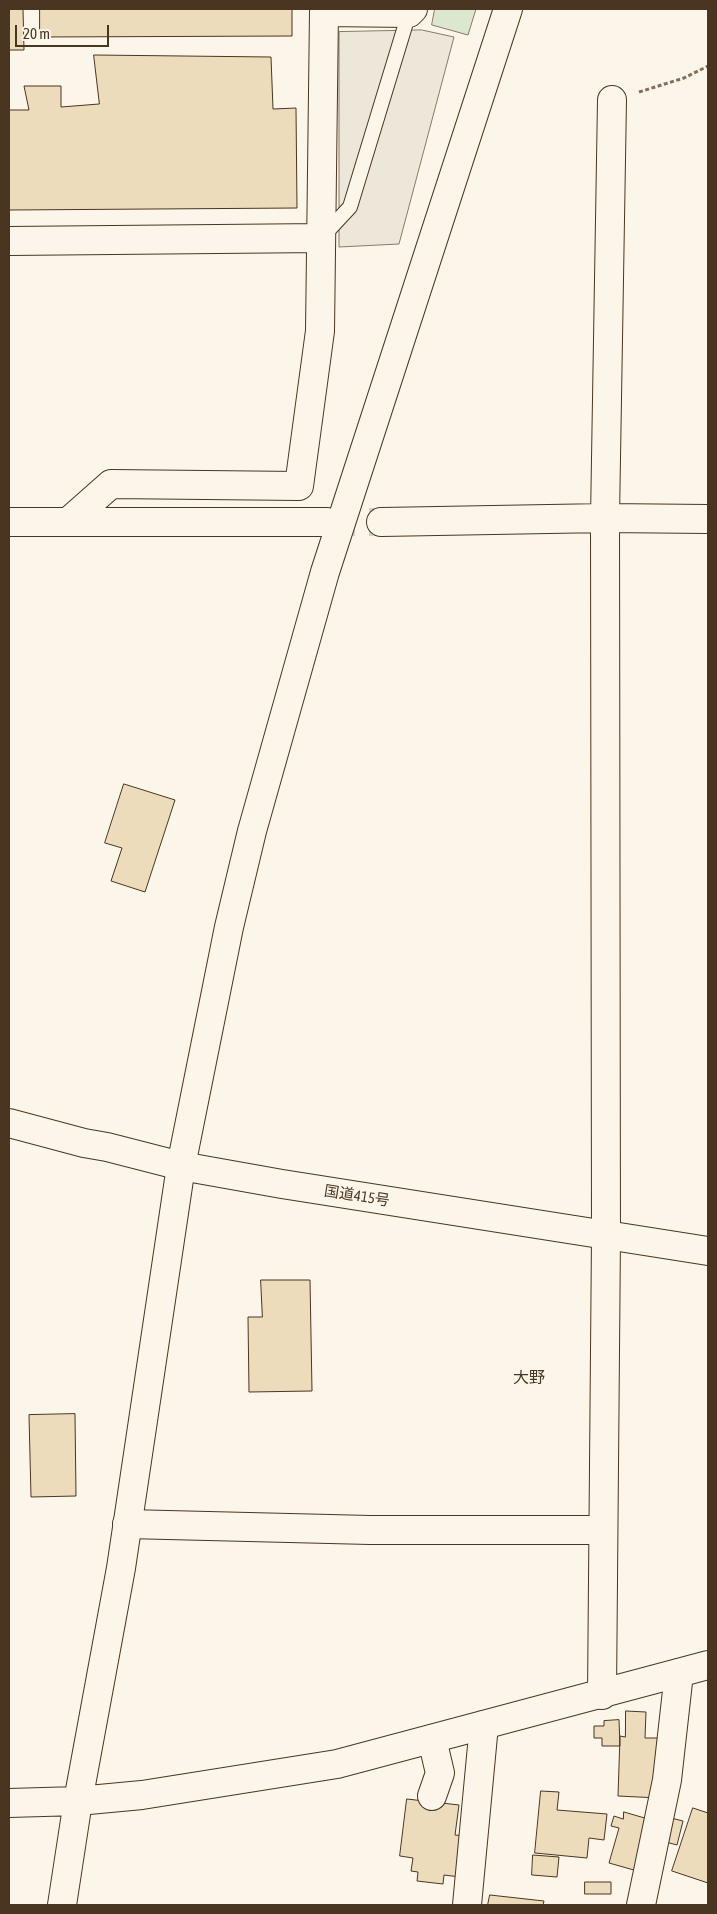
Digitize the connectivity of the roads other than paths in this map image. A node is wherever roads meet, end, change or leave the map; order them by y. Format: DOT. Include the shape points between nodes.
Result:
graph roads {
  1 [pos="508,9"];
  2 [pos="368,11"];
  3 [pos="411,11"];
  4 [pos="612,100"];
  5 [pos="321,238"];
  6 [pos="9,241"];
  7 [pos="606,518"];
  8 [pos="708,518"];
  9 [pos="9,522"];
  10 [pos="68,522"];
  11 [pos="327,522"];
  12 [pos="381,522"];
  13 [pos="9,1123"];
  14 [pos="181,1166"];
  15 [pos="606,1236"];
  16 [pos="708,1251"];
  17 [pos="127,1524"];
  18 [pos="603,1530"];
  19 [pos="708,1665"];
  20 [pos="679,1674"];
  21 [pos="602,1695"];
  22 [pos="484,1725"];
  23 [pos="432,1739"];
  24 [pos="432,1796"];
  25 [pos="78,1801"];
  26 [pos="9,1803"];
  27 [pos="62,1905"];
  28 [pos="467,1905"];
  29 [pos="641,1905"];
  1 -- 14 [label="main road" via="325,572 260,802 229,927"];
  2 -- 3 [label="main road"];
  2 -- 5 [label="main road" via="324,12"];
  3 -- 5 [label="lane" via="350,207"];
  4 -- 7 [label="main road"];
  5 -- 6 [label="main road"];
  5 -- 10 [label="main road" via="320,331 299,486 111,484"];
  7 -- 8 [label="main road"];
  7 -- 12 [label="main road"];
  7 -- 15 [label="main road"];
  9 -- 10 [label="main road"];
  10 -- 11 [label="main road"];
  13 -- 14 [label="main road, 国道415号"];
  14 -- 15 [label="main road, 国道415号"];
  14 -- 17 [label="main road"];
  15 -- 16 [label="main road, 国道415号"];
  15 -- 18 [label="main road"];
  17 -- 18 [label="main road" via="370,1530"];
  17 -- 25 [label="main road"];
  18 -- 21 [label="main road"];
  19 -- 20 [label="main road"];
  20 -- 21 [label="main road"];
  20 -- 29 [label="main road" via="667,1780"];
  21 -- 22 [label="main road"];
  22 -- 23 [label="main road"];
  22 -- 28 [label="main road"];
  23 -- 24 [label="main road" via="440,1773"];
  23 -- 25 [label="main road" via="337,1764 142,1795"];
  25 -- 26 [label="main road"];
  25 -- 27 [label="main road"];
}
